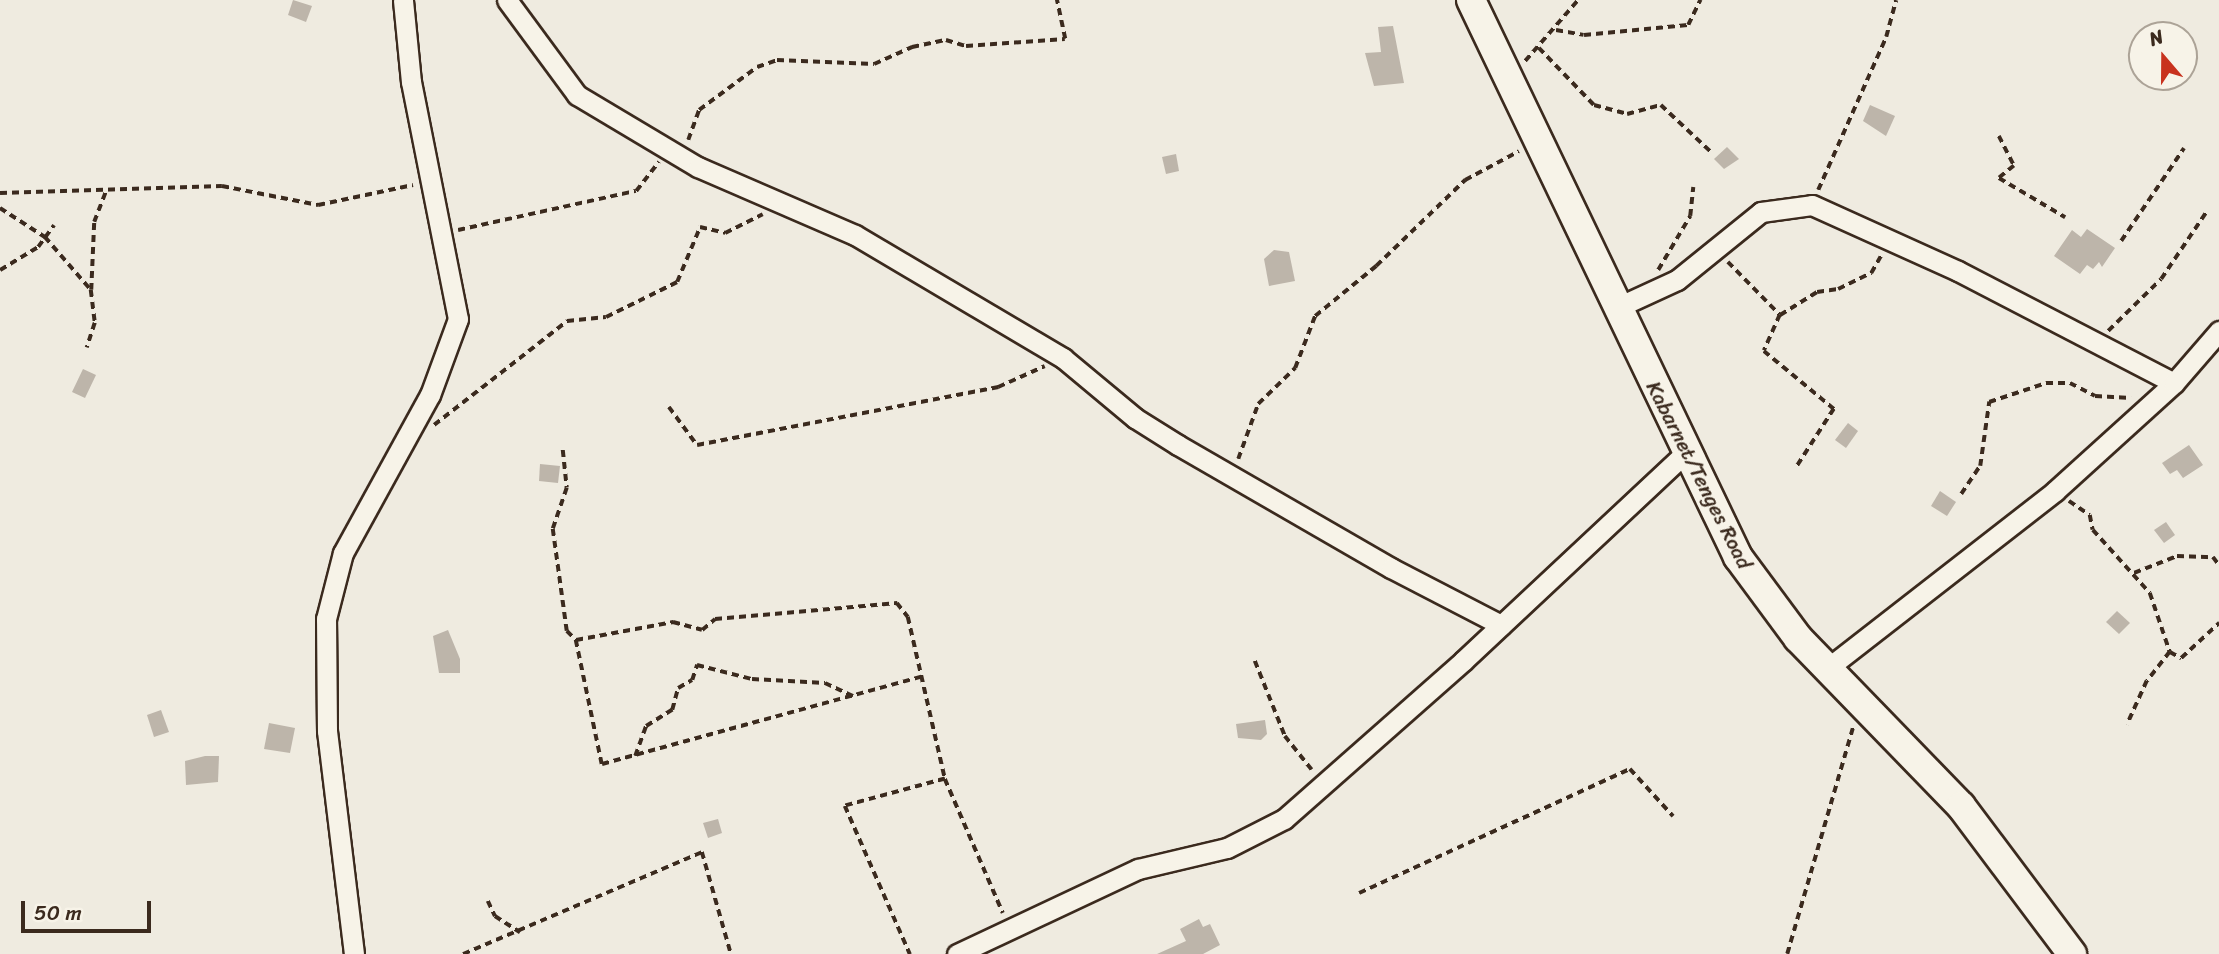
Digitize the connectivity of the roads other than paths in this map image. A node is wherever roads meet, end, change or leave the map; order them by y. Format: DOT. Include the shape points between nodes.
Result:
graph roads {
  1 [pos="403,0"];
  2 [pos="507,0"];
  3 [pos="1471,0"];
  4 [pos="1616,308"];
  5 [pos="2219,331"];
  6 [pos="2174,383"];
  7 [pos="1686,452"];
  8 [pos="1501,625"];
  9 [pos="1828,667"];
  10 [pos="354,954"];
  11 [pos="957,954"];
  12 [pos="2072,954"];
  1 -- 10 [label="street" via="429,180 458,319 430,394 343,553 326,619 327,730"];
  2 -- 8 [label="street" via="576,95 698,167 855,235 1063,358 1135,418 1391,568"];
  3 -- 4 [label="street, Kabarnet/Tenges Road"];
  4 -- 6 [label="street" via="1643,300 1716,251 1761,212 1812,205 1890,238"];
  4 -- 7 [label="street, Kabarnet/Tenges Road"];
  5 -- 6 [label="street"];
  6 -- 9 [label="street" via="2055,491"];
  7 -- 8 [label="street"];
  7 -- 9 [label="street, Kabarnet/Tenges Road" via="1765,597"];
  8 -- 11 [label="street" via="1324,785 1256,835 1138,869"];
  9 -- 12 [label="street, Kabarnet/Tenges Road" via="1961,806"];
}
